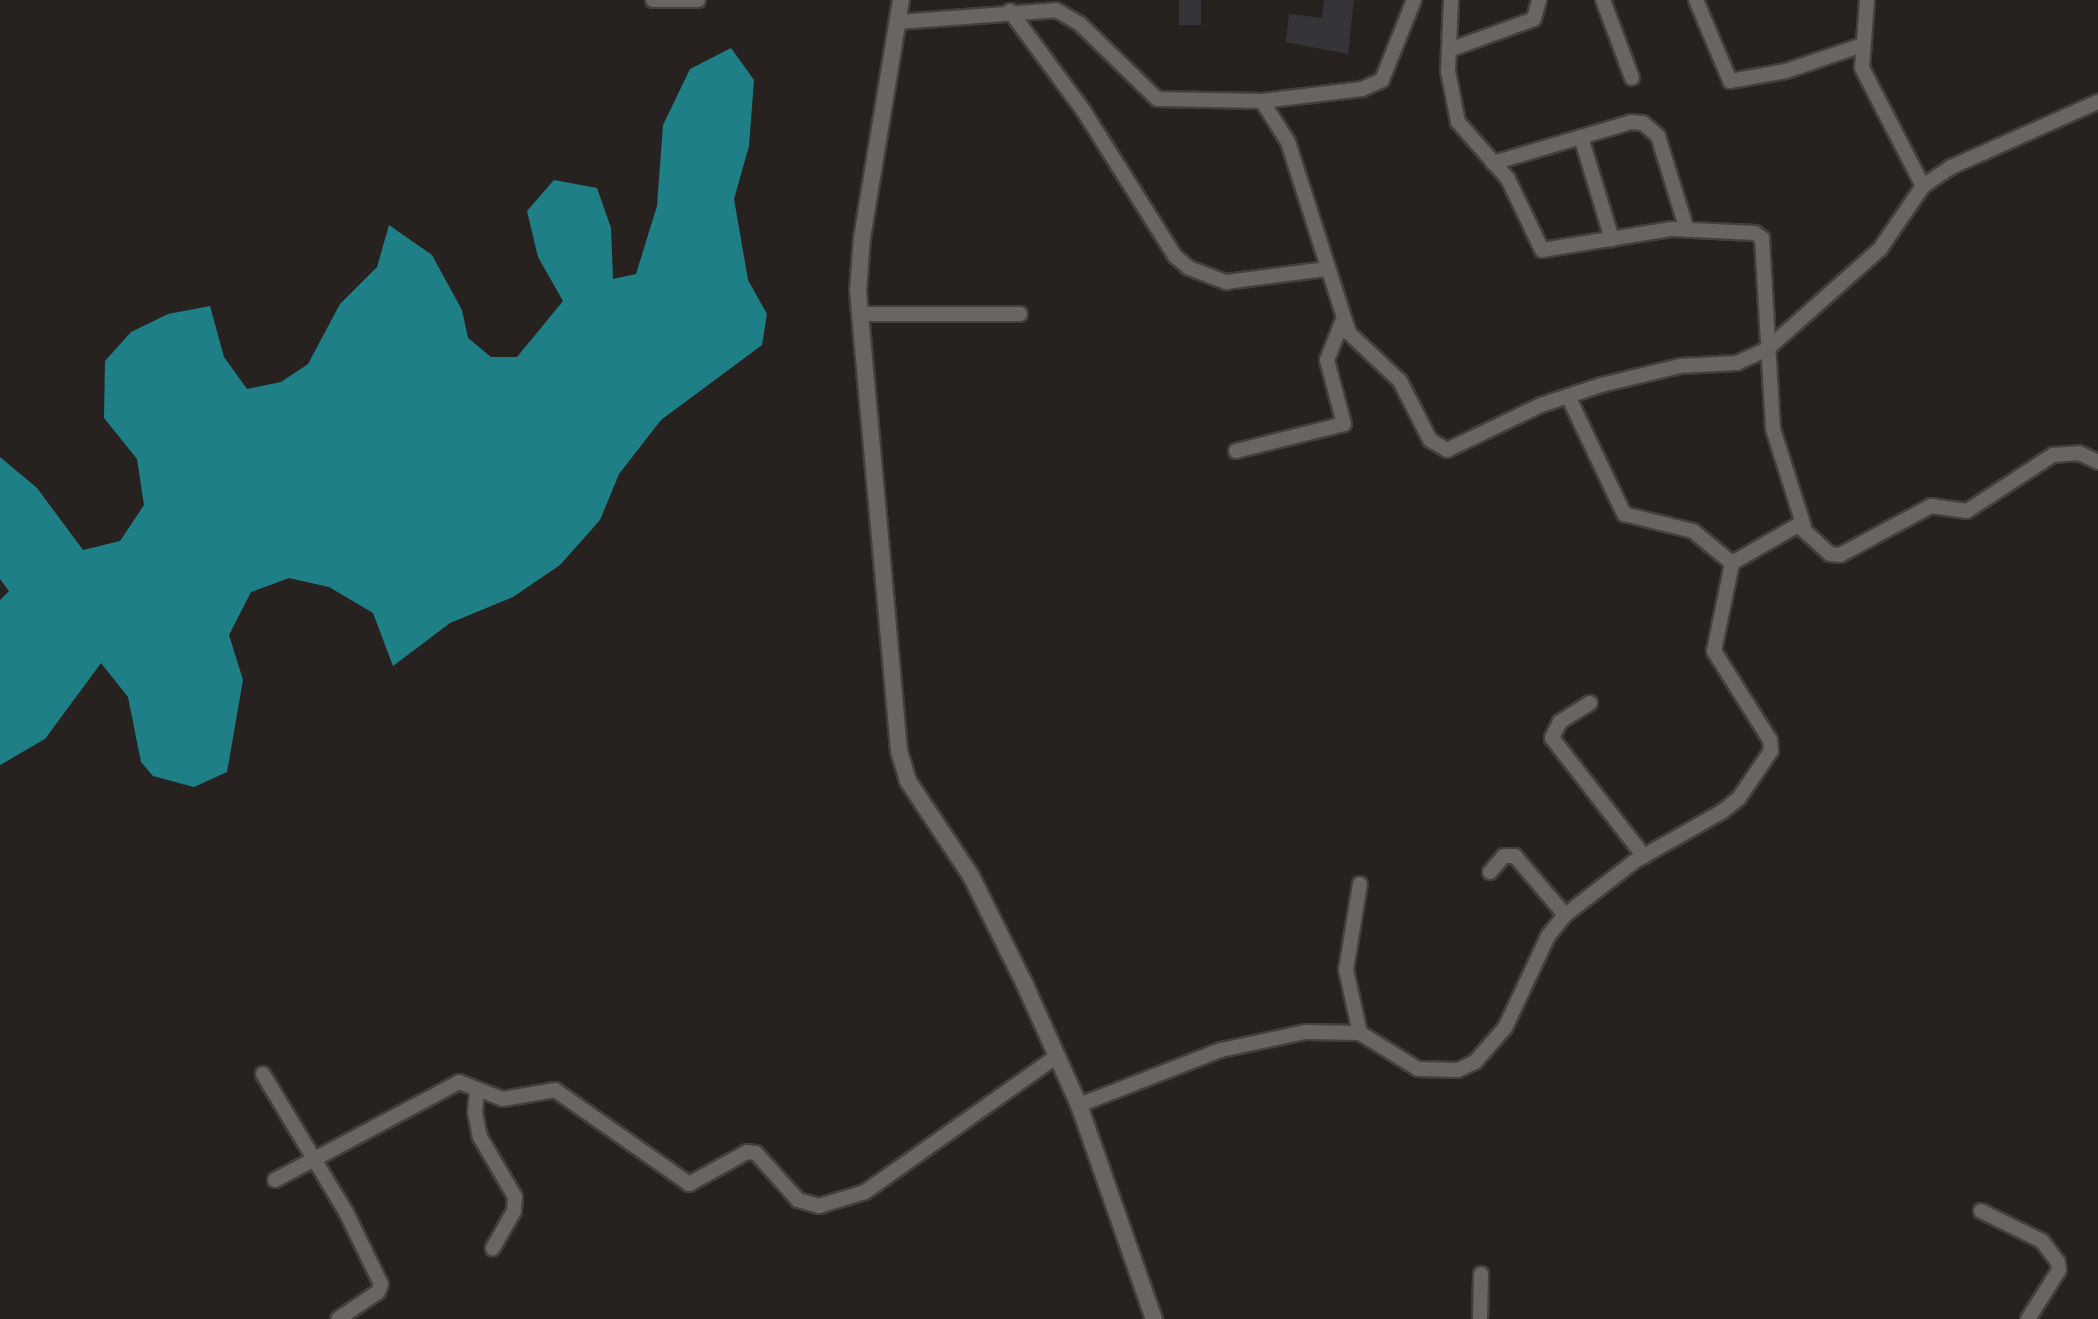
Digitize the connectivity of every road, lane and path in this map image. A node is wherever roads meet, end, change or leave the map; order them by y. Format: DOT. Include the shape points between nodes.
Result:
graph roads {
  1 [pos="653,0"];
  2 [pos="698,0"];
  3 [pos="901,0"];
  4 [pos="1414,0"];
  5 [pos="1451,0"];
  6 [pos="1539,0"];
  7 [pos="1603,0"];
  8 [pos="1696,0"];
  9 [pos="1867,0"];
  10 [pos="1010,11"];
  11 [pos="898,22"];
  12 [pos="1860,46"];
  13 [pos="1449,50"];
  14 [pos="1632,78"];
  15 [pos="1262,101"];
  16 [pos="2098,102"];
  17 [pos="1581,137"];
  18 [pos="1493,163"];
  19 [pos="1923,186"];
  20 [pos="1687,230"];
  21 [pos="1612,239"];
  22 [pos="1326,269"];
  23 [pos="859,314"];
  24 [pos="1020,314"];
  25 [pos="1343,320"];
  26 [pos="1767,349"];
  27 [pos="1568,396"];
  28 [pos="1236,451"];
  29 [pos="2098,462"];
  30 [pos="1804,527"];
  31 [pos="1732,563"];
  32 [pos="1590,703"];
  33 [pos="1644,856"];
  34 [pos="1490,872"];
  35 [pos="1360,884"];
  36 [pos="1565,915"];
  37 [pos="1360,1033"];
  38 [pos="1057,1056"];
  39 [pos="263,1074"];
  40 [pos="477,1090"];
  41 [pos="1079,1105"];
  42 [pos="316,1158"];
  43 [pos="275,1180"];
  44 [pos="1981,1211"];
  45 [pos="493,1248"];
  46 [pos="1481,1274"];
  47 [pos="338,1319"];
  48 [pos="1154,1319"];
  49 [pos="1480,1319"];
  50 [pos="2028,1319"];
  1 -- 2 [label="street"];
  3 -- 11 [label="street"];
  4 -- 15 [label="street" via="1382,80 1362,89"];
  5 -- 13 [label="street"];
  6 -- 13 [label="street" via="1534,19"];
  7 -- 14 [label="street"];
  8 -- 12 [label="street" via="1730,81 1786,71"];
  9 -- 12 [label="street"];
  10 -- 11 [label="street"];
  10 -- 15 [label="street" via="1056,10 1080,24 1157,99"];
  10 -- 22 [label="street" via="1083,110 1175,256 1189,268 1226,282"];
  11 -- 23 [label="street" via="862,237"];
  12 -- 19 [label="street" via="1867,84"];
  13 -- 18 [label="street" via="1458,122"];
  15 -- 22 [label="street" via="1288,142"];
  16 -- 19 [label="street" via="1951,167"];
  17 -- 18 [label="street"];
  17 -- 20 [label="street" via="1631,122 1652,127"];
  17 -- 21 [label="street"];
  18 -- 21 [label="street" via="1508,179 1542,250"];
  19 -- 26 [label="street" via="1880,249"];
  20 -- 21 [label="street"];
  20 -- 26 [label="street" via="1762,238"];
  22 -- 25 [label="street"];
  23 -- 24 [label="street"];
  23 -- 38 [label="street" via="899,751 922,806 971,876"];
  25 -- 27 [label="street" via="1349,333 1400,381 1436,447 1447,450 1487,427"];
  25 -- 28 [label="street" via="1327,360 1344,424"];
  26 -- 27 [label="street" via="1737,363 1646,372"];
  26 -- 30 [label="street" via="1773,429"];
  27 -- 31 [label="street" via="1624,514 1693,531"];
  29 -- 30 [label="street" via="2079,453 2053,455 1967,511 1931,506 1840,555 1830,554"];
  30 -- 31 [label="street"];
  31 -- 33 [label="street" via="1714,651 1770,740 1771,751 1739,798"];
  32 -- 33 [label="street" via="1560,722 1552,738"];
  33 -- 36 [label="street"];
  34 -- 36 [label="street" via="1509,853 1515,856"];
  35 -- 37 [label="street" via="1346,970"];
  36 -- 37 [label="street" via="1548,936 1505,1028 1475,1062 1458,1070 1418,1069"];
  37 -- 41 [label="street" via="1305,1032 1221,1050"];
  38 -- 40 [label="street" via="865,1192 819,1206 798,1200 756,1153 747,1152 689,1184 555,1090 503,1099"];
  38 -- 41 [label="street"];
  39 -- 42 [label="street"];
  40 -- 42 [label="street" via="451,1082"];
  40 -- 45 [label="street" via="480,1137 515,1197 514,1211"];
  41 -- 48 [label="street"];
  42 -- 43 [label="street"];
  42 -- 47 [label="street" via="382,1288"];
  44 -- 50 [label="street" via="2042,1241 2058,1262 2059,1270"];
  46 -- 49 [label="street"];
}
